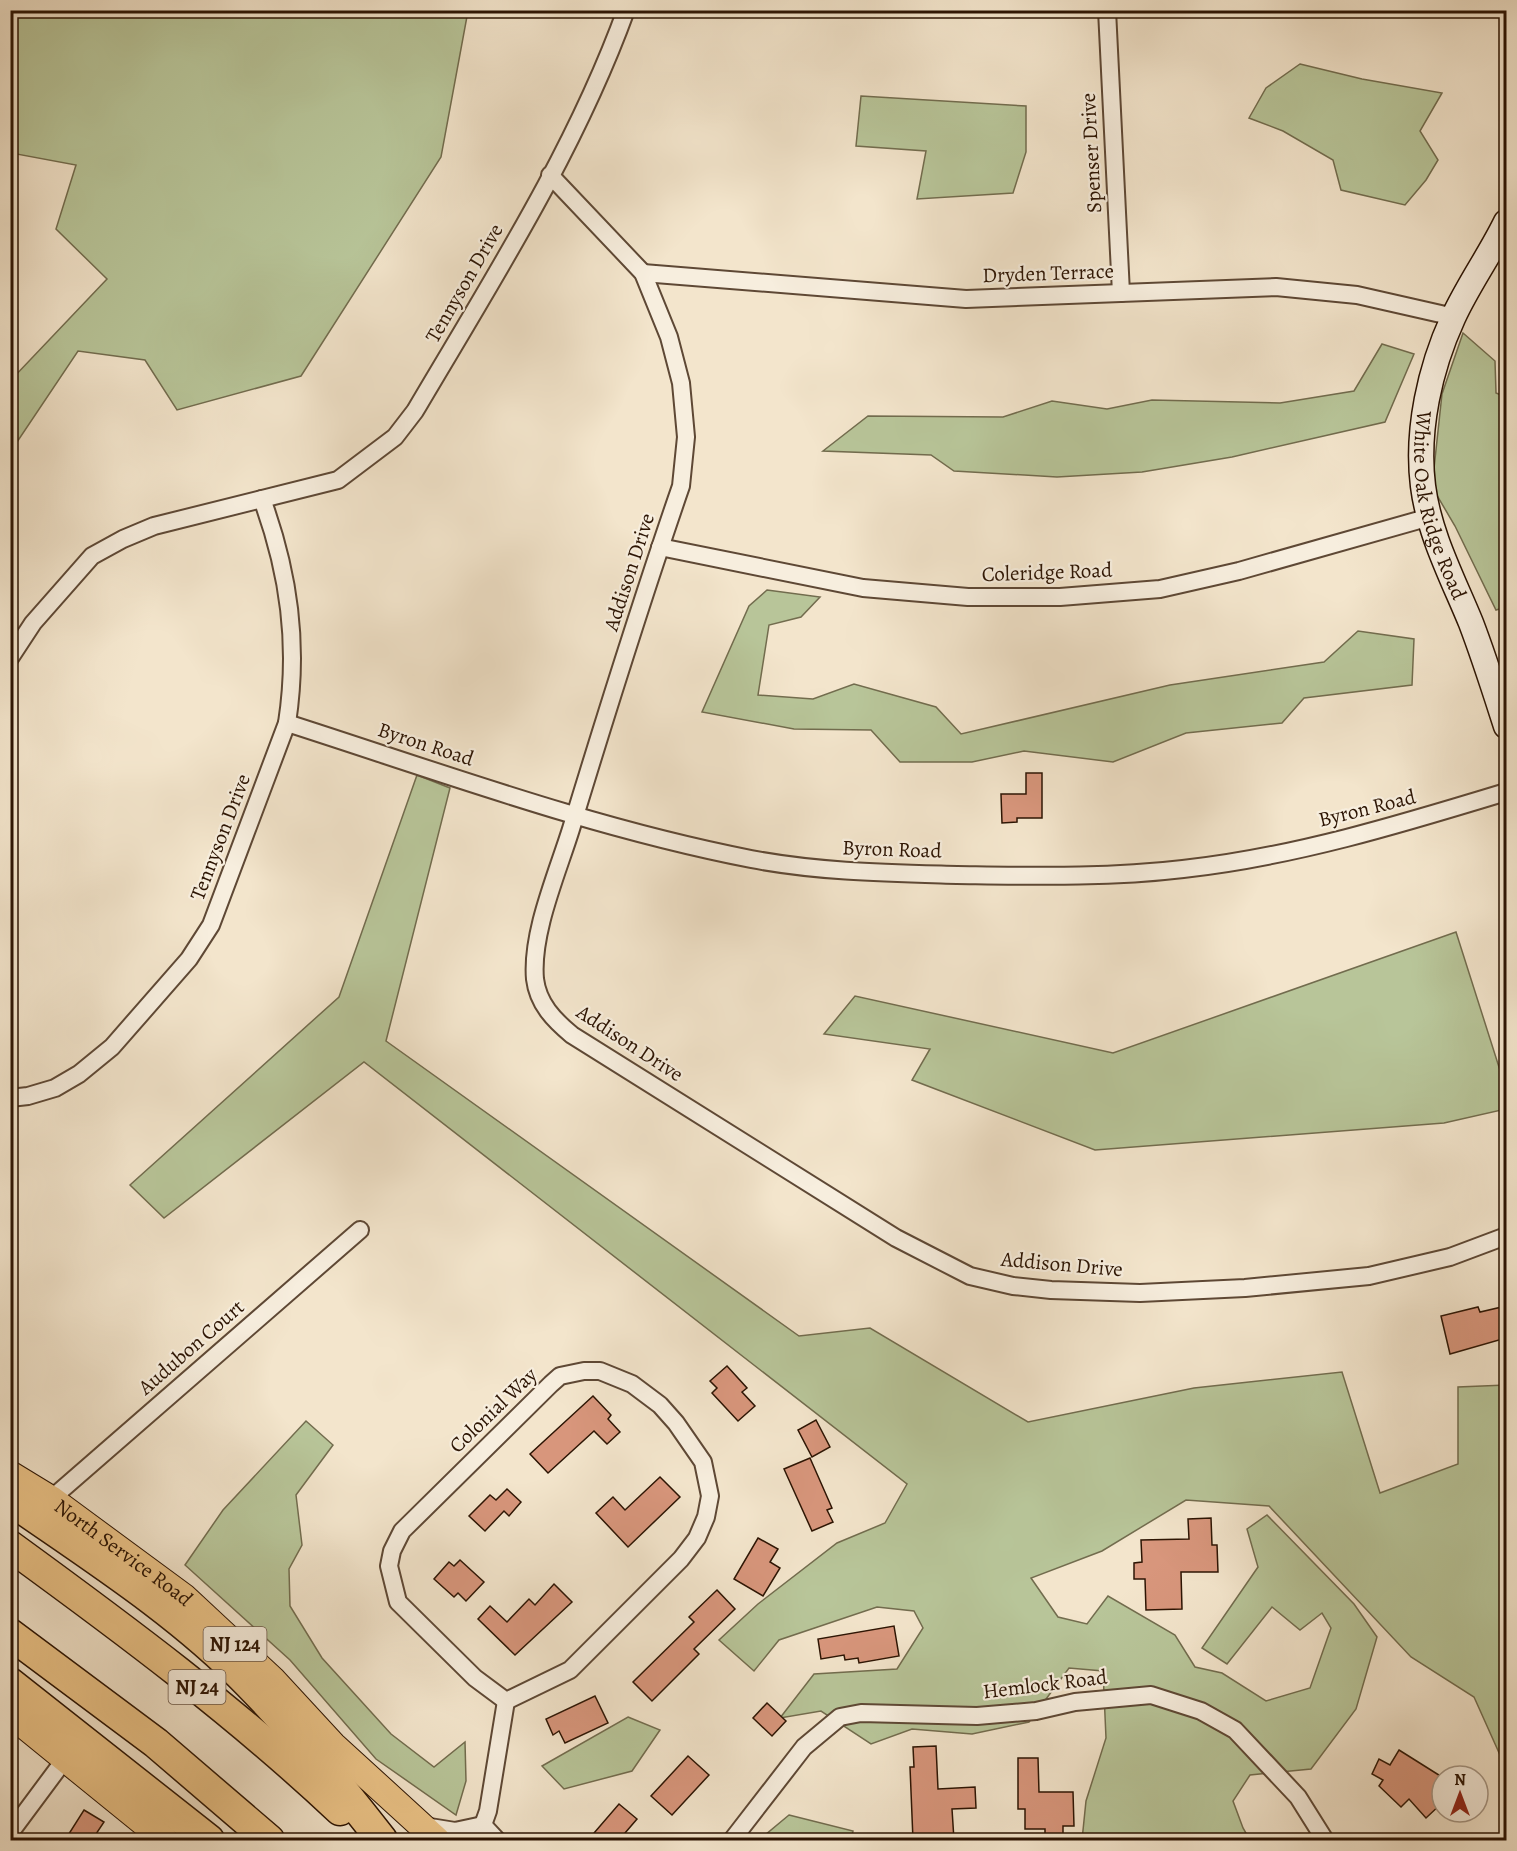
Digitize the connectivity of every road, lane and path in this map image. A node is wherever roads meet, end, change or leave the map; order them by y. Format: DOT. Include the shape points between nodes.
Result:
graph roads {
  1 [pos="626,10"];
  2 [pos="1107,10"];
  3 [pos="550,175"];
  4 [pos="1505,229"];
  5 [pos="643,273"];
  6 [pos="1121,293"];
  7 [pos="1454,317"];
  8 [pos="262,499"];
  9 [pos="1430,518"];
  10 [pos="660,547"];
  11 [pos="10,658"];
  12 [pos="287,723"];
  13 [pos="1506,726"];
  14 [pos="1506,792"];
  15 [pos="575,815"];
  16 [pos="10,1098"];
  17 [pos="360,1230"];
  18 [pos="1506,1236"];
  19 [pos="10,1474"];
  20 [pos="51,1499"];
  21 [pos="10,1500"];
  22 [pos="10,1546"];
  23 [pos="10,1634"];
  24 [pos="10,1683"];
  25 [pos="506,1701"];
  26 [pos="10,1714"];
  27 [pos="65,1759"];
  28 [pos="483,1825"];
  29 [pos="10,1833"];
  30 [pos="430,1833"];
  31 [pos="165,1840"];
  32 [pos="209,1840"];
  33 [pos="269,1840"];
  34 [pos="373,1840"];
  35 [pos="382,1840"];
  36 [pos="497,1840"];
  37 [pos="732,1840"];
  38 [pos="1325,1840"];
  1 -- 3 [label="street, Tennyson Drive"];
  2 -- 6 [label="street, Spenser Drive"];
  3 -- 5 [label="street, Addison Drive"];
  3 -- 8 [label="street, Tennyson Drive" via="415,411 395,436 338,480"];
  4 -- 7 [label="street, White Oak Ridge Road"];
  5 -- 6 [label="street, Dryden Terrace" via="966,299"];
  5 -- 10 [label="street, Addison Drive" via="669,337 681,383 686,437 681,486"];
  6 -- 7 [label="street, Dryden Terrace" via="1230,287 1317,290"];
  7 -- 9 [label="street, White Oak Ridge Road" via="1431,381 1425,412 1423,486"];
  8 -- 11 [label="street, Tennyson Drive" via="154,526 92,556 33,623"];
  8 -- 12 [label="street, Tennyson Drive" via="278,541 292,620"];
  9 -- 10 [label="street, Coleridge Road" via="1160,589 1060,597 968,597 863,588"];
  9 -- 13 [label="street, White Oak Ridge Road"];
  10 -- 15 [label="street, Addison Drive"];
  12 -- 15 [label="street, Byron Road"];
  12 -- 16 [label="street, Tennyson Drive" via="211,925 189,959 112,1047 78,1074 55,1088"];
  14 -- 15 [label="street, Byron Road" via="1400,825 1262,856 1183,870 1043,876 838,870 753,859"];
  15 -- 18 [label="street, Addison Drive" via="535,954 536,981 552,1018 582,1041 896,1238 970,1276 1051,1290 1140,1293 1245,1288 1369,1276 1450,1257"];
  17 -- 20 [label="street, Audubon Court"];
  19 -- 20 [label="main road, North Service Road / NJ 124"];
  20 -- 30 [label="main road, North Service Road / NJ 124" via="184,1597 273,1680 333,1745"];
  21 -- 35 [label="highway" via="157,1603 248,1682 326,1768"];
  22 -- 34 [label="highway, NJ 24" via="201,1690"];
  23 -- 33 [label="highway" via="156,1743"];
  24 -- 32 [label="highway"];
  25 -- 25 [label="street, Colonial Way" via="570,1670 681,1559 697,1538 706,1517 709,1480 692,1442 660,1405 616,1376 600,1371 560,1377 402,1530 392,1551 389,1566 398,1602 475,1678"];
  25 -- 28 [label="street"];
  26 -- 27 [label="main road"];
  27 -- 29 [label="street"];
  27 -- 31 [label="main road"];
  28 -- 30 [label="street"];
  28 -- 36 [label="street"];
  37 -- 38 [label="street, Hemlock Road" via="804,1747 840,1717 861,1713 976,1716 1151,1695 1201,1711 1235,1730 1298,1797"];
}
